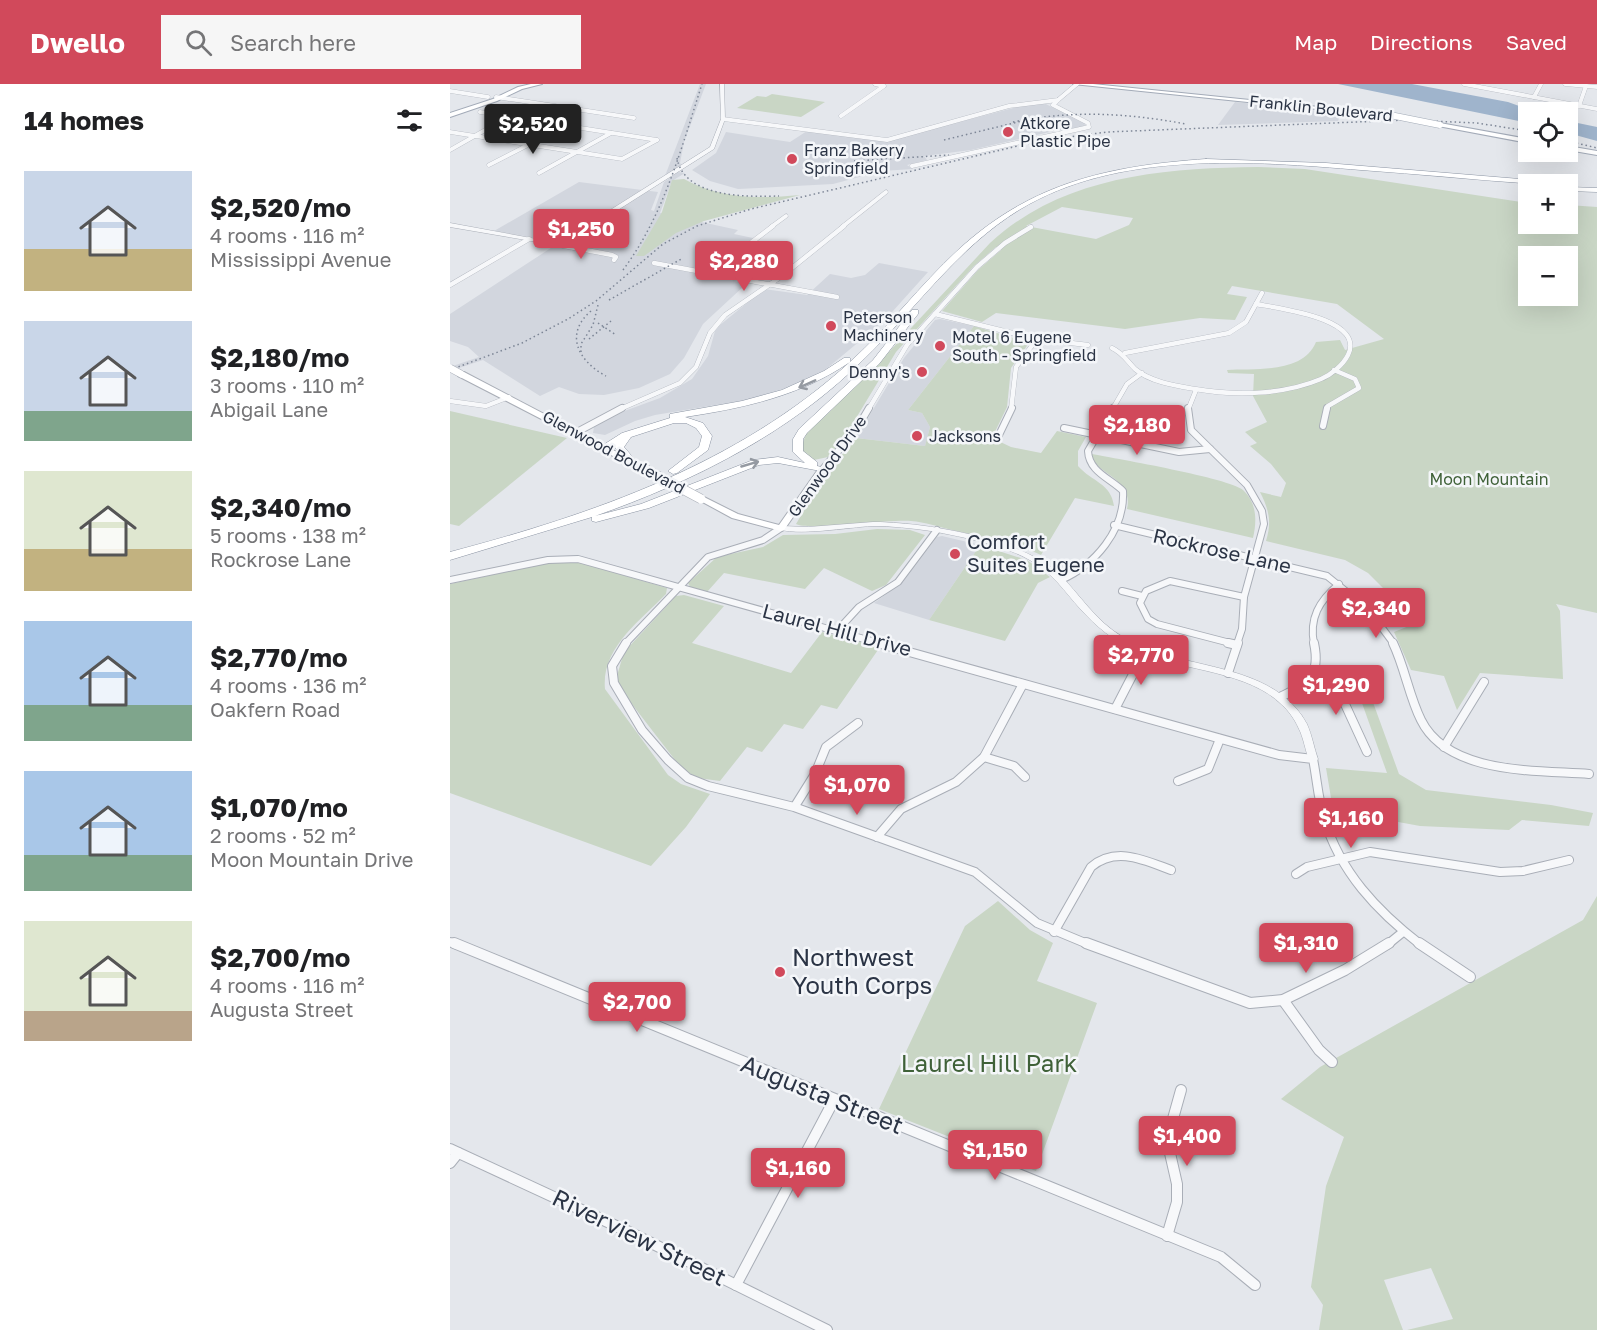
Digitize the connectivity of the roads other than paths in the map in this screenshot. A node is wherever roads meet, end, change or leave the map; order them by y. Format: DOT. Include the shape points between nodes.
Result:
graph roads {
  1 [pos="521,84"];
  2 [pos="539,84"];
  3 [pos="722,84"];
  4 [pos="875,84"];
  5 [pos="1076,84"];
  6 [pos="1464,84"];
  7 [pos="1493,84"];
  8 [pos="1541,84"];
  9 [pos="1565,84"];
  10 [pos="530,85"];
  11 [pos="1586,86"];
  12 [pos="1597,87"];
  13 [pos="1488,88"];
  14 [pos="450,91"];
  15 [pos="488,97"];
  16 [pos="499,97"];
  17 [pos="1534,97"];
  18 [pos="1044,100"];
  19 [pos="1058,100"];
  20 [pos="1053,105"];
  21 [pos="1579,106"];
  22 [pos="1597,109"];
  23 [pos="480,112"];
  24 [pos="452,113"];
  25 [pos="841,116"];
  26 [pos="508,117"];
  27 [pos="633,118"];
  28 [pos="723,119"];
  29 [pos="566,126"];
  30 [pos="450,132"];
  31 [pos="611,133"];
  32 [pos="477,136"];
  33 [pos="1518,139"];
  34 [pos="529,145"];
  35 [pos="450,150"];
  36 [pos="1578,150"];
  37 [pos="575,152"];
  38 [pos="1597,153"];
  39 [pos="489,165"];
  40 [pos="912,166"];
  41 [pos="539,173"];
  42 [pos="1518,181"];
  43 [pos="1518,184"];
  44 [pos="1578,188"];
  45 [pos="1597,189"];
  46 [pos="886,192"];
  47 [pos="786,216"];
  48 [pos="450,225"];
  49 [pos="1031,227"];
  50 [pos="529,239"];
  51 [pos="559,245"];
  52 [pos="614,260"];
  53 [pos="654,263"];
  54 [pos="710,274"];
  55 [pos="765,284"];
  56 [pos="450,285"];
  57 [pos="1262,292"];
  58 [pos="837,297"];
  59 [pos="1256,304"];
  60 [pos="909,312"];
  61 [pos="934,314"];
  62 [pos="1037,339"];
  63 [pos="1089,345"];
  64 [pos="1112,348"];
  65 [pos="1125,353"];
  66 [pos="450,368"];
  67 [pos="1334,370"];
  68 [pos="1142,373"];
  69 [pos="1196,390"];
  70 [pos="509,397"];
  71 [pos="450,401"];
  72 [pos="1323,426"];
  73 [pos="1064,428"];
  74 [pos="577,432"];
  75 [pos="626,435"];
  76 [pos="999,435"];
  77 [pos="1096,435"];
  78 [pos="603,446"];
  79 [pos="1210,449"];
  80 [pos="631,461"];
  81 [pos="822,470"];
  82 [pos="596,519"];
  83 [pos="1114,525"];
  84 [pos="781,528"];
  85 [pos="937,530"];
  86 [pos="490,545"];
  87 [pos="450,556"];
  88 [pos="1255,558"];
  89 [pos="450,563"];
  90 [pos="450,580"];
  91 [pos="1061,580"];
  92 [pos="1339,584"];
  93 [pos="680,587"];
  94 [pos="1122,591"];
  95 [pos="1142,596"];
  96 [pos="1244,597"];
  97 [pos="837,631"];
  98 [pos="1237,645"];
  99 [pos="1145,651"];
  100 [pos="1228,673"];
  101 [pos="1314,673"];
  102 [pos="1484,682"];
  103 [pos="1023,684"];
  104 [pos="1280,698"];
  105 [pos="1115,709"];
  106 [pos="858,723"];
  107 [pos="1220,739"];
  108 [pos="1444,747"];
  109 [pos="1367,752"];
  110 [pos="984,757"];
  111 [pos="1313,759"];
  112 [pos="1589,774"];
  113 [pos="1025,777"];
  114 [pos="1179,781"];
  115 [pos="795,806"];
  116 [pos="877,837"];
  117 [pos="1342,858"];
  118 [pos="1569,860"];
  119 [pos="1171,870"];
  120 [pos="1296,874"];
  121 [pos="1054,932"];
  122 [pos="1403,932"];
  123 [pos="450,942"];
  124 [pos="1470,977"];
  125 [pos="1283,1000"];
  126 [pos="1332,1062"];
  127 [pos="1181,1090"];
  128 [pos="834,1100"];
  129 [pos="454,1151"];
  130 [pos="450,1163"];
  131 [pos="1167,1236"];
  132 [pos="736,1285"];
  133 [pos="1255,1285"];
  134 [pos="827,1330"];
  1 -- 10 [label="main road"];
  1 -- 16 [label="main road"];
  2 -- 10 [label="main road"];
  3 -- 28 [label="street"];
  4 -- 25 [label="street" via="884,86"];
  5 -- 19 [label="street"];
  5 -- 33 [label="main road, Franklin Boulevard, bridge" via="1385,114"];
  6 -- 13 [label="street"];
  7 -- 13 [label="street"];
  8 -- 17 [label="street"];
  9 -- 11 [label="street"];
  10 -- 16 [label="main road"];
  11 -- 12 [label="street"];
  11 -- 21 [label="street"];
  13 -- 17 [label="street"];
  14 -- 15 [label="street"];
  16 -- 24 [label="main road"];
  16 -- 27 [label="street"];
  17 -- 21 [label="street"];
  18 -- 19 [label="street"];
  18 -- 20 [label="street"];
  18 -- 28 [label="street" via="887,140"];
  19 -- 20 [label="street"];
  20 -- 40 [label="street" via="1089,127"];
  21 -- 22 [label="street"];
  23 -- 26 [label="street"];
  26 -- 29 [label="street"];
  26 -- 32 [label="street"];
  28 -- 51 [label="street" via="708,152"];
  29 -- 31 [label="street"];
  29 -- 34 [label="street"];
  30 -- 32 [label="street"];
  31 -- 37 [label="street"];
  31 -- 37 [label="street" via="657,140 622,159"];
  32 -- 34 [label="street"];
  32 -- 35 [label="street"];
  34 -- 37 [label="street"];
  34 -- 39 [label="street"];
  36 -- 38 [label="main road"];
  37 -- 41 [label="street"];
  42 -- 60 [label="highway" via="1258,160 1119,171 1055,189 1004,216 976,239"];
  43 -- 60 [label="highway" via="1258,163 1189,165 1128,173 1063,191 1012,217"];
  44 -- 45 [label="highway"];
  46 -- 55 [label="street" via="783,276"];
  47 -- 54 [label="street"];
  48 -- 50 [label="street"];
  49 -- 61 [label="street, Glenwood Drive" via="990,255"];
  50 -- 51 [label="street"];
  50 -- 56 [label="street"];
  51 -- 52 [label="street" via="612,255"];
  53 -- 54 [label="street"];
  54 -- 55 [label="street"];
  55 -- 58 [label="street"];
  55 -- 74 [label="street" via="713,329 702,360 689,377 667,392"];
  57 -- 59 [label="street"];
  59 -- 65 [label="street" via="1246,322 1229,333"];
  59 -- 67 [label="street" via="1316,317 1344,333 1352,353"];
  60 -- 78 [label="highway, one-way" via="845,361 801,387 748,404 650,421"];
  60 -- 81 [label="highway" via="876,362 798,439 796,446 801,457"];
  60 -- 82 [label="highway" via="837,389 776,433 684,482"];
  60 -- 86 [label="highway" via="834,381 759,435 628,499"];
  61 -- 62 [label="street"];
  61 -- 81 [label="street, Glenwood Drive" via="898,358 856,430"];
  62 -- 63 [label="street"];
  62 -- 76 [label="street" via="1016,367 1011,414"];
  64 -- 65 [label="street"];
  65 -- 68 [label="street"];
  66 -- 70 [label="main road, Glenwood Boulevard, bridge"];
  67 -- 69 [label="street" via="1319,380 1260,391"];
  67 -- 72 [label="street" via="1355,379 1359,388 1328,406"];
  68 -- 69 [label="street"];
  68 -- 77 [label="street" via="1127,384"];
  69 -- 79 [label="street" via="1186,418 1191,430"];
  70 -- 71 [label="street" via="486,406"];
  70 -- 74 [label="main road, Glenwood Boulevard"];
  73 -- 77 [label="street"];
  74 -- 78 [label="main road, Glenwood Boulevard"];
  75 -- 78 [label="highway"];
  75 -- 80 [label="highway" via="619,447"];
  75 -- 86 [label="highway" via="654,423 676,421 700,427 707,442 698,455 674,470"];
  77 -- 79 [label="street" via="1188,453"];
  77 -- 83 [label="street" via="1088,451 1091,466 1116,483 1125,499"];
  78 -- 80 [label="main road, Glenwood Boulevard"];
  79 -- 88 [label="street" via="1262,506 1264,524"];
  80 -- 84 [label="main road, Glenwood Boulevard, bridge" via="744,519"];
  82 -- 81 [label="highway, one-way" via="645,506 758,462 778,460"];
  81 -- 84 [label="main road, Glenwood Drive"];
  82 -- 89 [label="highway"];
  83 -- 88 [label="street, Rockrose Lane"];
  83 -- 91 [label="street" via="1094,560"];
  84 -- 85 [label="street" via="812,530 884,524"];
  84 -- 93 [label="street" via="763,542 708,557"];
  85 -- 91 [label="street" via="1017,551 1041,563"];
  85 -- 97 [label="street" via="898,582 859,607"];
  86 -- 87 [label="highway"];
  88 -- 92 [label="street, Rockrose Lane" via="1317,573"];
  88 -- 96 [label="street"];
  90 -- 93 [label="street, Laurel Hill Drive" via="564,558"];
  91 -- 99 [label="street" via="1111,634"];
  92 -- 101 [label="street" via="1319,603 1312,619"];
  92 -- 108 [label="street, Rockrose Lane" via="1356,597 1389,637 1404,667 1423,728"];
  93 -- 97 [label="street, Laurel Hill Drive"];
  93 -- 115 [label="street" via="621,648 613,661 614,686 675,768 688,778"];
  94 -- 95 [label="street"];
  95 -- 96 [label="street" via="1157,584 1170,581"];
  95 -- 98 [label="street" via="1142,610 1157,624"];
  96 -- 98 [label="street"];
  97 -- 103 [label="street, Laurel Hill Drive"];
  98 -- 100 [label="street"];
  99 -- 100 [label="street"];
  99 -- 105 [label="street"];
  100 -- 104 [label="street" via="1258,684"];
  101 -- 104 [label="street"];
  101 -- 109 [label="street" via="1329,681 1332,695 1344,702"];
  102 -- 108 [label="street"];
  103 -- 105 [label="street, Laurel Hill Drive"];
  103 -- 110 [label="street"];
  104 -- 111 [label="street" via="1304,726"];
  105 -- 107 [label="street, Laurel Hill Drive"];
  106 -- 115 [label="street" via="826,747"];
  107 -- 111 [label="street, Laurel Hill Drive" via="1279,755"];
  107 -- 114 [label="street" via="1207,772"];
  108 -- 112 [label="street, Rockrose Lane" via="1485,763"];
  110 -- 113 [label="street" via="1014,766"];
  110 -- 116 [label="street" via="956,782 901,809"];
  111 -- 117 [label="street" via="1324,818"];
  115 -- 116 [label="street"];
  116 -- 121 [label="street" via="975,872 1037,923"];
  117 -- 118 [label="street" via="1370,852 1500,872"];
  117 -- 120 [label="street" via="1306,867"];
  117 -- 122 [label="street" via="1359,885"];
  119 -- 121 [label="street" via="1123,855 1099,858"];
  121 -- 125 [label="street" via="1236,999 1262,1004"];
  122 -- 124 [label="street"];
  122 -- 125 [label="street" via="1364,960"];
  123 -- 128 [label="street, Augusta Street"];
  125 -- 126 [label="street"];
  127 -- 131 [label="street" via="1167,1140 1177,1202"];
  128 -- 131 [label="street, Augusta Street"];
  128 -- 132 [label="street"];
  129 -- 130 [label="street"];
  129 -- 132 [label="street, Riverview Street"];
  131 -- 133 [label="street, Augusta Street" via="1227,1261"];
  132 -- 134 [label="street, Riverview Street"];
}
